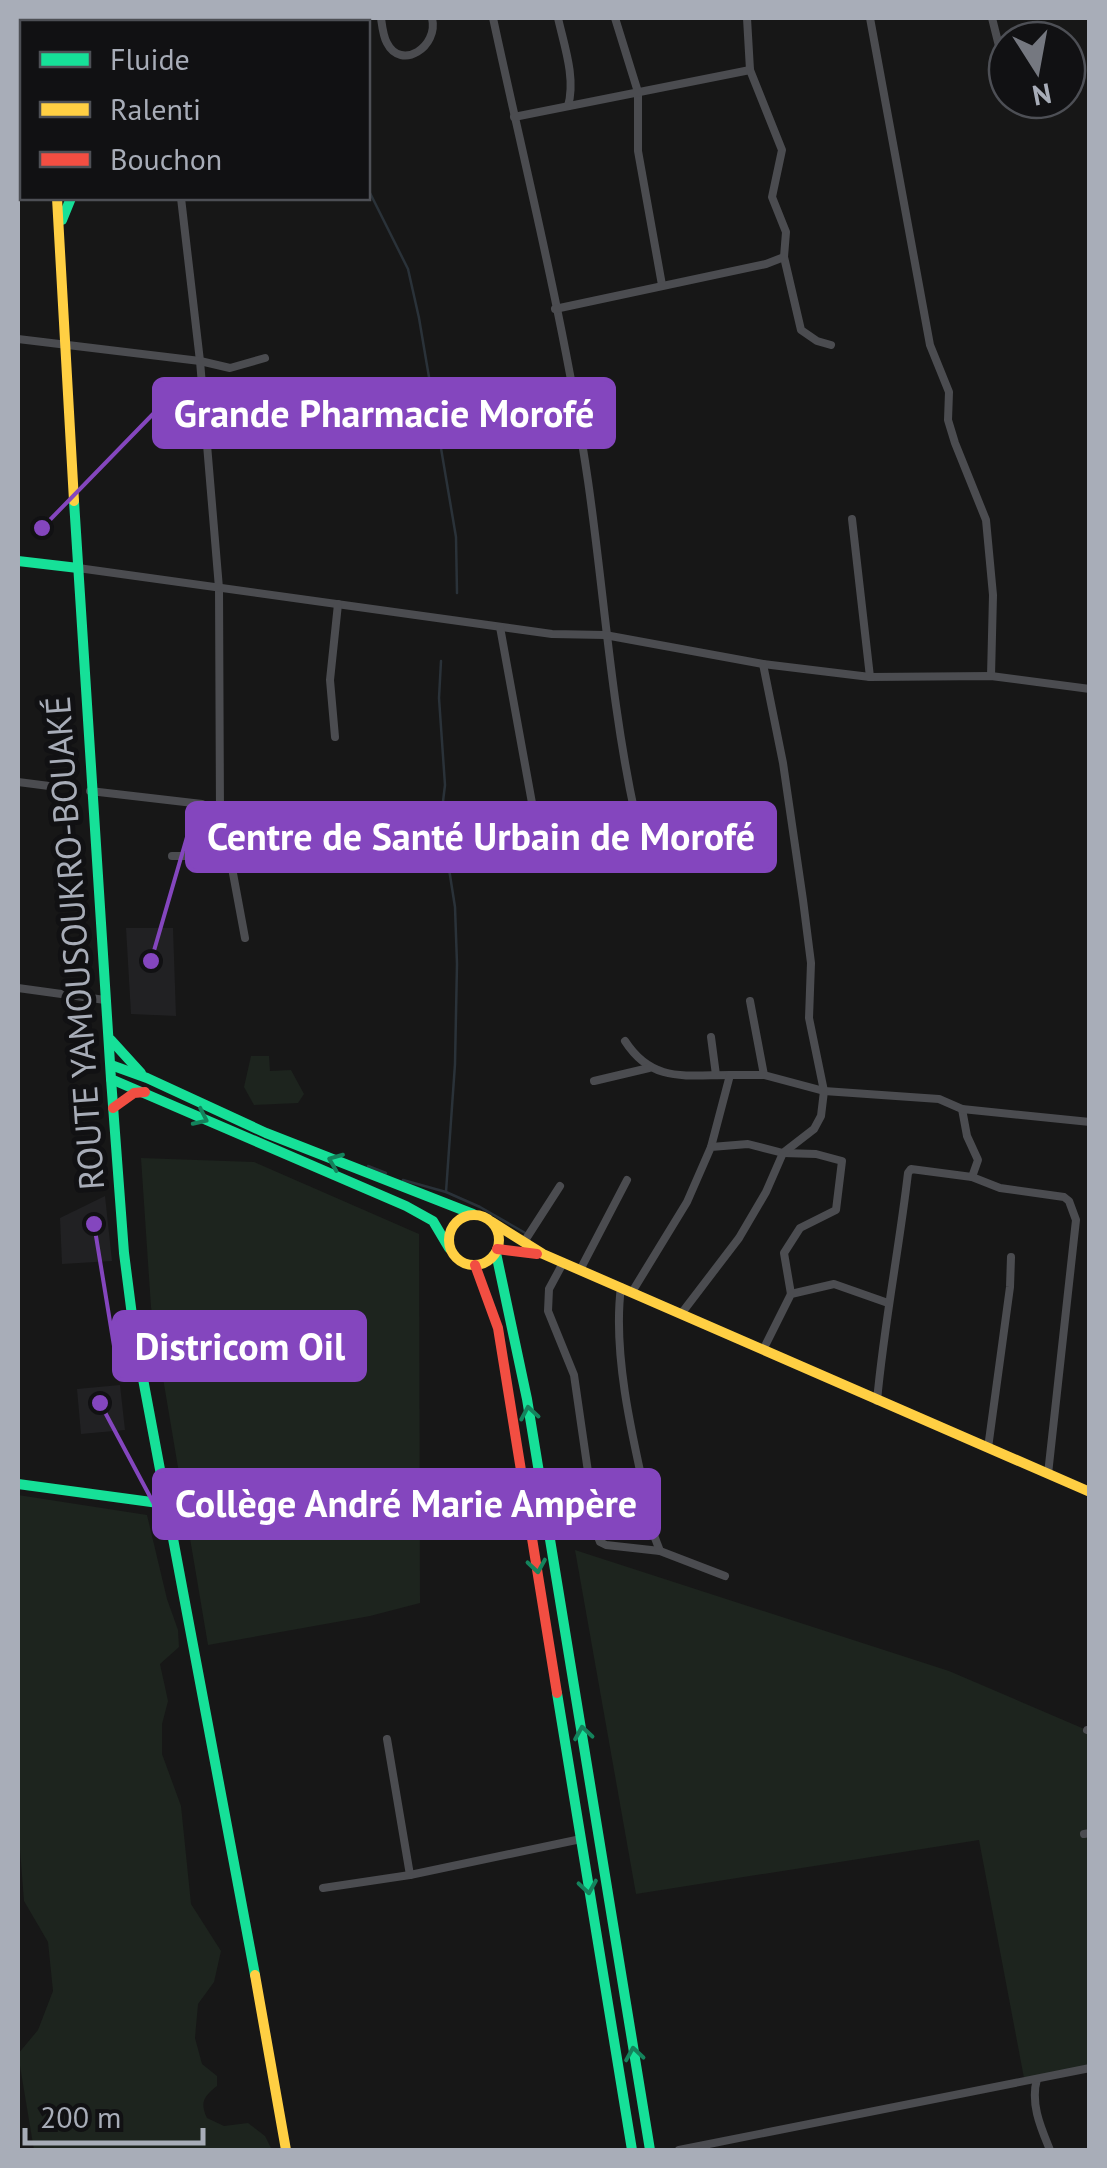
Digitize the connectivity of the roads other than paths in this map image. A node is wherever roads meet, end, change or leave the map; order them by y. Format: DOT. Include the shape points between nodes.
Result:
graph roads {
  1 [pos="381,18"];
  2 [pos="432,18"];
  3 [pos="493,18"];
  4 [pos="558,18"];
  5 [pos="615,18"];
  6 [pos="747,18"];
  7 [pos="870,18"];
  8 [pos="750,70"];
  9 [pos="638,92"];
  10 [pos="568,106"];
  11 [pos="514,117"];
  12 [pos="57,200"];
  13 [pos="69,200"];
  14 [pos="181,200"];
  15 [pos="59,227"];
  16 [pos="784,257"];
  17 [pos="662,286"];
  18 [pos="556,309"];
  19 [pos="18,339"];
  20 [pos="64,344"];
  21 [pos="831,345"];
  22 [pos="265,358"];
  23 [pos="200,361"];
  24 [pos="852,519"];
  25 [pos="18,560"];
  26 [pos="78,568"];
  27 [pos="219,588"];
  28 [pos="338,604"];
  29 [pos="500,626"];
  30 [pos="605,635"];
  31 [pos="763,664"];
  32 [pos="991,676"];
  33 [pos="870,678"];
  34 [pos="1090,689"];
  35 [pos="336,736"];
  36 [pos="18,782"];
  37 [pos="57,787"];
  38 [pos="221,788"];
  39 [pos="90,791"];
  40 [pos="202,804"];
  41 [pos="635,814"];
  42 [pos="220,815"];
  43 [pos="172,856"];
  44 [pos="224,856"];
  45 [pos="542,858"];
  46 [pos="245,938"];
  47 [pos="18,988"];
  48 [pos="105,1000"];
  49 [pos="750,1001"];
  50 [pos="711,1037"];
  51 [pos="108,1038"];
  52 [pos="625,1041"];
  53 [pos="110,1066"];
  54 [pos="648,1068"];
  55 [pos="716,1075"];
  56 [pos="730,1075"];
  57 [pos="764,1075"];
  58 [pos="111,1078"];
  59 [pos="147,1078"];
  60 [pos="594,1081"];
  61 [pos="824,1090"];
  62 [pos="146,1092"];
  63 [pos="113,1108"];
  64 [pos="962,1108"];
  65 [pos="1090,1122"];
  66 [pos="711,1147"];
  67 [pos="782,1153"];
  68 [pos="972,1176"];
  69 [pos="627,1180"];
  70 [pos="560,1186"];
  71 [pos="473,1214"];
  72 [pos="1076,1220"];
  73 [pos="492,1222"];
  74 [pos="1090,1223"];
  75 [pos="524,1242"];
  76 [pos="450,1248"];
  77 [pos="497,1251"];
  78 [pos="543,1254"];
  79 [pos="1010,1257"];
  80 [pos="562,1263"];
  81 [pos="475,1266"];
  82 [pos="580,1270"];
  83 [pos="627,1289"];
  84 [pos="791,1294"];
  85 [pos="888,1303"];
  86 [pos="681,1314"];
  87 [pos="763,1350"];
  88 [pos="877,1401"];
  89 [pos="988,1448"];
  90 [pos="1048,1474"];
  91 [pos="18,1484"];
  92 [pos="1090,1492"];
  93 [pos="166,1504"];
  94 [pos="660,1551"];
  95 [pos="725,1576"];
  96 [pos="387,1738"];
  97 [pos="581,1839"];
  98 [pos="410,1875"];
  99 [pos="323,1888"];
  100 [pos="1090,2068"];
  101 [pos="1037,2080"];
  102 [pos="286,2150"];
  103 [pos="632,2150"];
  104 [pos="650,2150"];
  105 [pos="679,2150"];
  106 [pos="1050,2150"];
  1 -- 2 [label="street" via="387,45 413,55 429,42"];
  3 -- 11 [label="street"];
  4 -- 10 [label="street" via="572,94"];
  5 -- 9 [label="street"];
  6 -- 8 [label="street"];
  7 -- 32 [label="street" via="930,345 949,392 951,432 986,520 994,595"];
  8 -- 9 [label="street"];
  8 -- 16 [label="street" via="782,150 772,197 786,232"];
  9 -- 10 [label="street"];
  9 -- 17 [label="street" via="638,151"];
  10 -- 11 [label="street"];
  11 -- 18 [label="street"];
  12 -- 15 [label="main road, ROUTE YAMOUSOUKRO-BOUAKÉ"];
  13 -- 15 [label="main road"];
  14 -- 23 [label="street"];
  15 -- 20 [label="main road, ROUTE YAMOUSOUKRO-BOUAKÉ"];
  16 -- 17 [label="street"];
  16 -- 21 [label="street" via="800,330"];
  17 -- 18 [label="street"];
  18 -- 30 [label="street" via="588,481"];
  19 -- 20 [label="street"];
  20 -- 23 [label="street"];
  20 -- 26 [label="main road, ROUTE YAMOUSOUKRO-BOUAKÉ"];
  22 -- 23 [label="street" via="230,368"];
  23 -- 27 [label="street"];
  24 -- 33 [label="street"];
  25 -- 26 [label="main road"];
  26 -- 27 [label="street"];
  26 -- 39 [label="main road, ROUTE YAMOUSOUKRO-BOUAKÉ"];
  27 -- 28 [label="street"];
  27 -- 38 [label="street"];
  28 -- 29 [label="street"];
  28 -- 35 [label="street" via="330,680"];
  29 -- 30 [label="street"];
  29 -- 45 [label="street"];
  30 -- 31 [label="street"];
  30 -- 41 [label="street"];
  31 -- 33 [label="street"];
  31 -- 61 [label="street" via="803,900 810,1018"];
  32 -- 33 [label="street"];
  32 -- 34 [label="street"];
  36 -- 37 [label="street"];
  38 -- 40 [label="street"];
  38 -- 42 [label="street"];
  39 -- 40 [label="street"];
  39 -- 48 [label="main road, ROUTE YAMOUSOUKRO-BOUAKÉ"];
  40 -- 42 [label="street"];
  42 -- 44 [label="street"];
  43 -- 44 [label="street"];
  44 -- 46 [label="street"];
  47 -- 48 [label="street"];
  48 -- 51 [label="main road, ROUTE YAMOUSOUKRO-BOUAKÉ"];
  49 -- 57 [label="street"];
  50 -- 55 [label="street"];
  51 -- 53 [label="main road, ROUTE YAMOUSOUKRO-BOUAKÉ"];
  51 -- 59 [label="main road"];
  52 -- 54 [label="street"];
  53 -- 58 [label="main road, ROUTE YAMOUSOUKRO-BOUAKÉ"];
  53 -- 59 [label="main road"];
  54 -- 55 [label="street"];
  54 -- 60 [label="street"];
  55 -- 56 [label="street"];
  56 -- 57 [label="street"];
  56 -- 66 [label="street"];
  57 -- 61 [label="street"];
  58 -- 62 [label="main road"];
  58 -- 63 [label="main road, ROUTE YAMOUSOUKRO-BOUAKÉ"];
  71 -- 59 [label="main road, one-way"];
  61 -- 64 [label="street" via="940,1099"];
  61 -- 67 [label="street" via="814,1130"];
  62 -- 63 [label="main road" via="134,1092"];
  62 -- 76 [label="main road, one-way" via="406,1206 433,1221"];
  63 -- 93 [label="main road, ROUTE YAMOUSOUKRO-BOUAKÉ" via="124,1253"];
  64 -- 65 [label="street"];
  64 -- 68 [label="street" via="978,1160"];
  66 -- 67 [label="street" via="748,1144"];
  66 -- 83 [label="street" via="687,1202"];
  67 -- 84 [label="street" via="842,1160 836,1210 800,1228 784,1253"];
  67 -- 86 [label="street" via="738,1238"];
  68 -- 72 [label="street" via="1000,1188 1064,1197"];
  68 -- 85 [label="street" via="911,1169"];
  69 -- 82 [label="street"];
  70 -- 75 [label="street"];
  71 -- 73 [label="main road"];
  71 -- 76 [label="main road" via="452,1226"];
  72 -- 74 [label="street"];
  72 -- 90 [label="street"];
  73 -- 75 [label="main road"];
  73 -- 77 [label="main road"];
  75 -- 78 [label="main road"];
  76 -- 81 [label="main road" via="459,1261"];
  77 -- 78 [label="main road"];
  77 -- 81 [label="main road"];
  104 -- 77 [label="main road, one-way"];
  78 -- 80 [label="main road"];
  79 -- 89 [label="street"];
  80 -- 82 [label="main road"];
  80 -- 94 [label="street" via="549,1289 548,1311 574,1376 597,1534 606,1545"];
  81 -- 97 [label="main road, one-way" via="498,1328"];
  82 -- 83 [label="main road"];
  83 -- 86 [label="main road"];
  83 -- 94 [label="street" via="618,1328"];
  84 -- 85 [label="street" via="834,1284"];
  84 -- 87 [label="street"];
  85 -- 88 [label="street"];
  86 -- 87 [label="main road"];
  87 -- 88 [label="main road"];
  88 -- 89 [label="main road"];
  89 -- 90 [label="main road"];
  90 -- 92 [label="main road"];
  91 -- 93 [label="main road"];
  93 -- 102 [label="main road, ROUTE YAMOUSOUKRO-BOUAKÉ"];
  94 -- 95 [label="street"];
  96 -- 98 [label="street"];
  97 -- 98 [label="street"];
  97 -- 103 [label="main road, one-way"];
  98 -- 99 [label="street"];
  100 -- 101 [label="street"];
  101 -- 105 [label="street"];
  101 -- 106 [label="street" via="1036,2112"];
}
